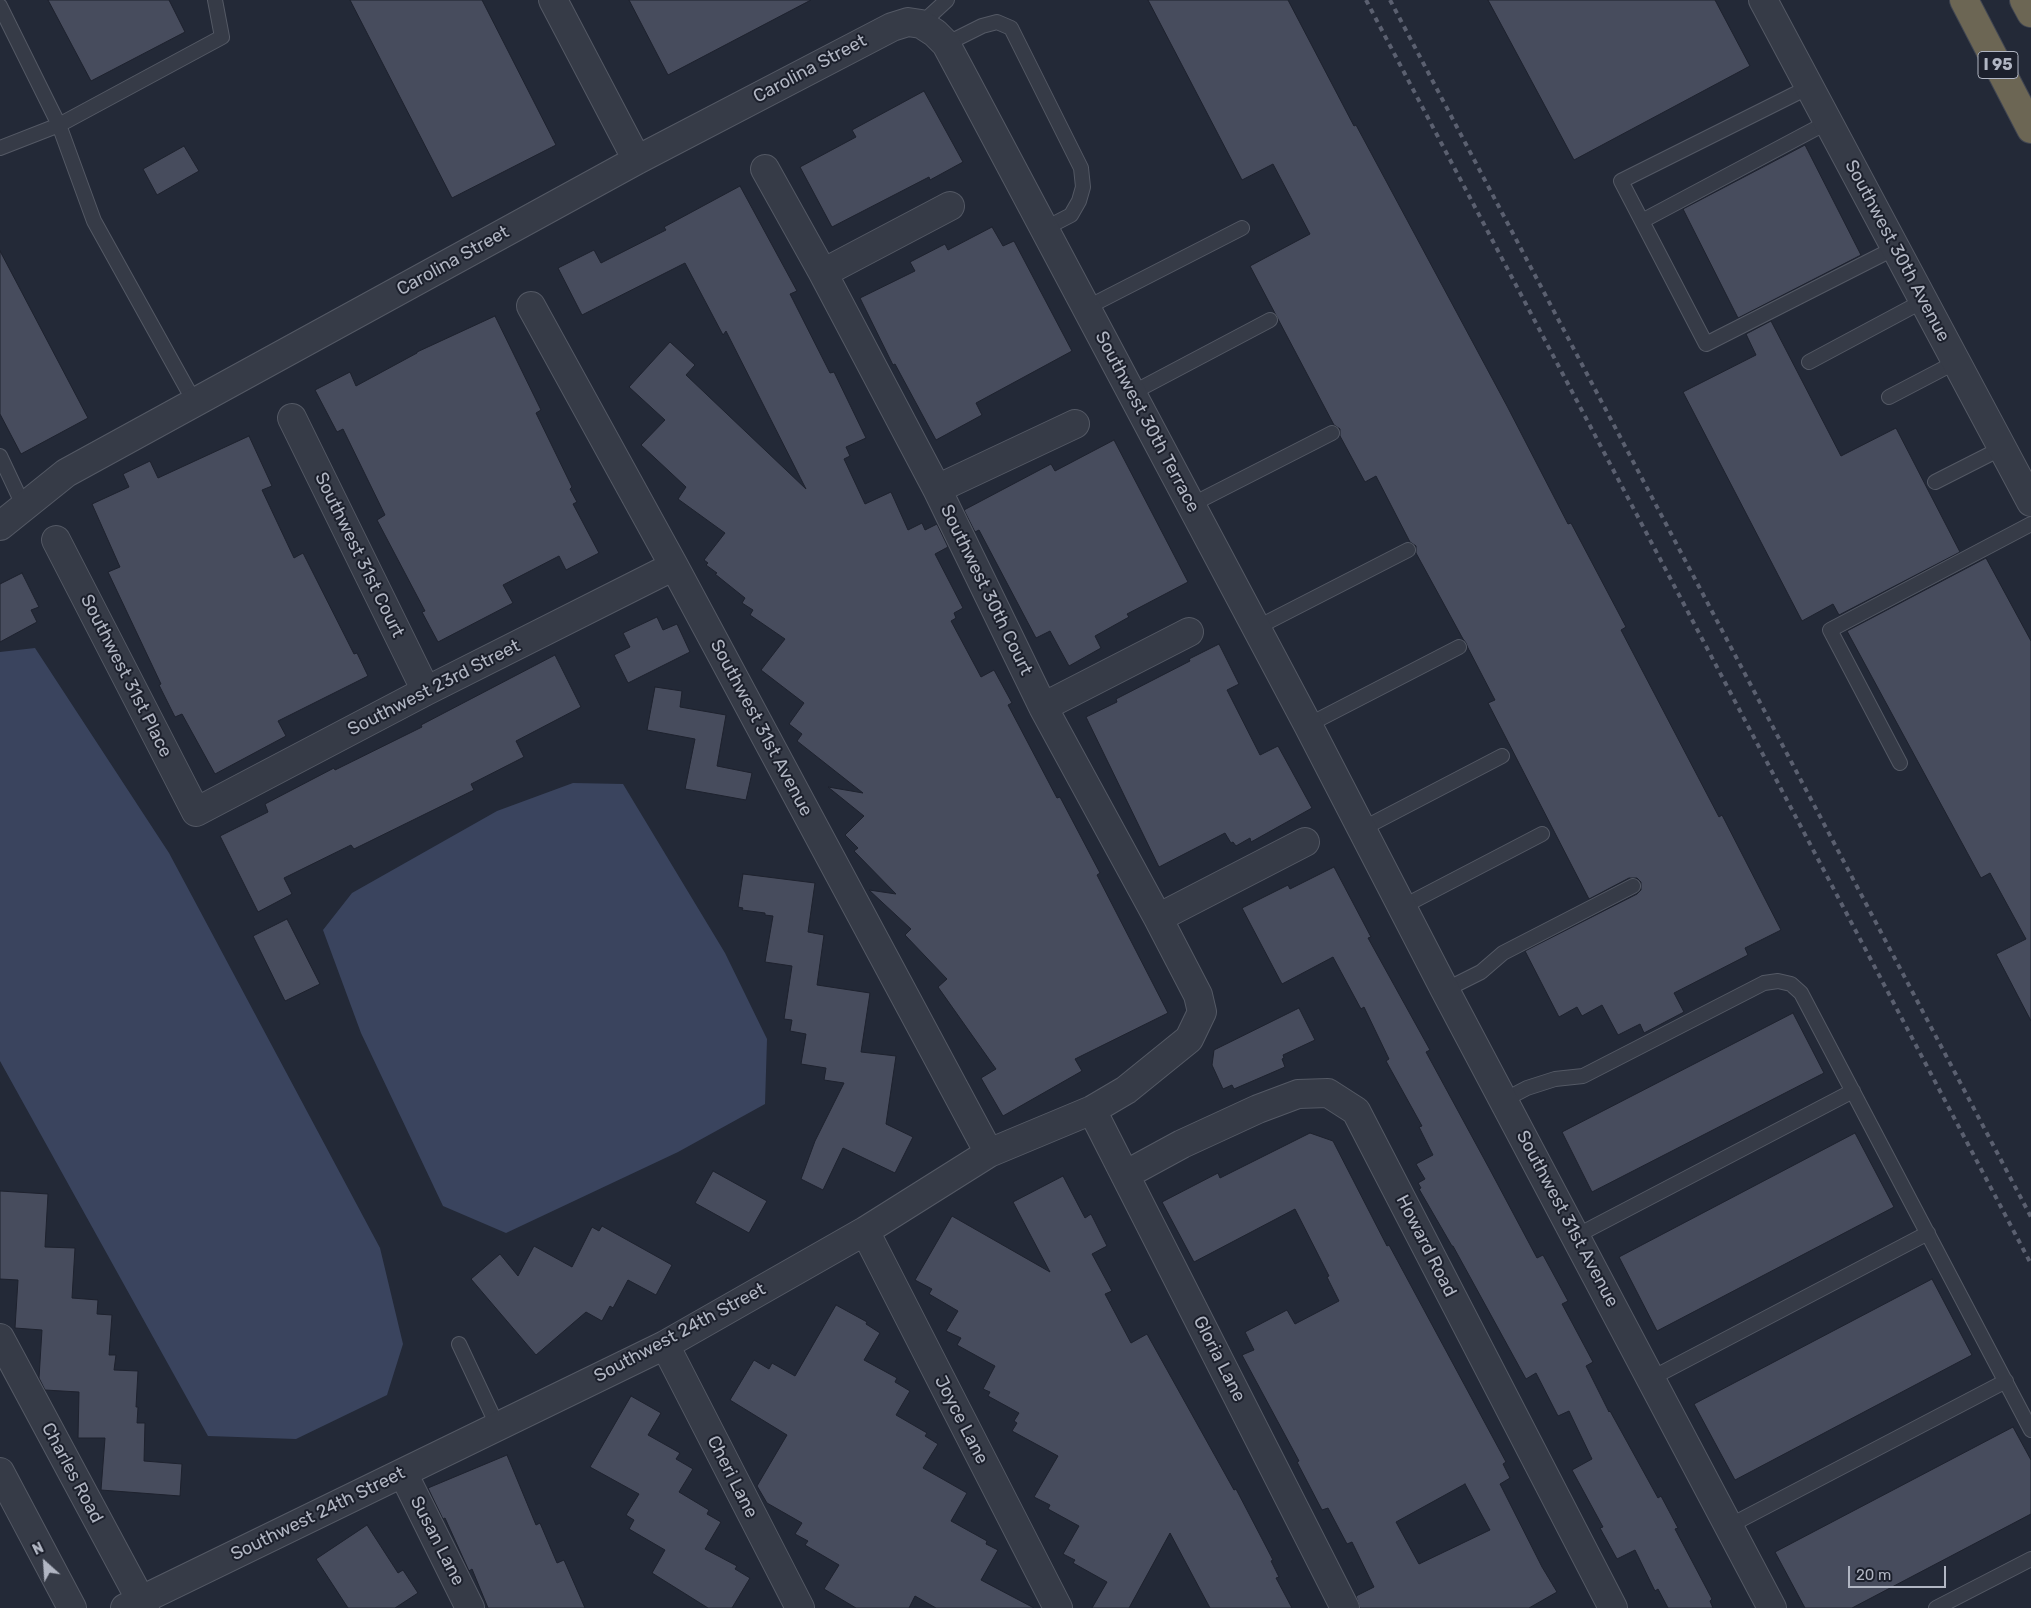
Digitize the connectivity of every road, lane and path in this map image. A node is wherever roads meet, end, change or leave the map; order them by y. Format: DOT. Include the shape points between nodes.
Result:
graph roads {
  1 [pos="215,0"];
  2 [pos="553,0"];
  3 [pos="947,0"];
  4 [pos="1763,0"];
  5 [pos="1964,0"];
  6 [pos="2024,0"];
  7 [pos="0,6"];
  8 [pos="2031,13"];
  9 [pos="921,24"];
  10 [pos="946,44"];
  11 [pos="1809,87"];
  12 [pos="1828,122"];
  13 [pos="59,125"];
  14 [pos="2031,129"];
  15 [pos="0,148"];
  16 [pos="637,160"];
  17 [pos="765,170"];
  18 [pos="950,206"];
  19 [pos="1642,220"];
  20 [pos="1242,228"];
  21 [pos="1044,229"];
  22 [pos="1895,248"];
  23 [pos="823,273"];
  24 [pos="1923,301"];
  25 [pos="531,306"];
  26 [pos="1086,308"];
  27 [pos="1270,320"];
  28 [pos="1809,362"];
  29 [pos="1956,362"];
  30 [pos="1132,393"];
  31 [pos="1889,397"];
  32 [pos="195,403"];
  33 [pos="292,418"];
  34 [pos="1075,424"];
  35 [pos="1332,433"];
  36 [pos="2002,448"];
  37 [pos="0,456"];
  38 [pos="1935,482"];
  39 [pos="937,489"];
  40 [pos="2031,502"];
  41 [pos="1191,505"];
  42 [pos="24,507"];
  43 [pos="2031,524"];
  44 [pos="0,526"];
  45 [pos="56,540"];
  46 [pos="1408,550"];
  47 [pos="674,566"];
  48 [pos="1256,628"];
  49 [pos="1189,632"];
  50 [pos="1459,647"];
  51 [pos="426,692"];
  52 [pos="1043,707"];
  53 [pos="1308,725"];
  54 [pos="1502,756"];
  55 [pos="1900,763"];
  56 [pos="196,812"];
  57 [pos="1362,829"];
  58 [pos="1542,834"];
  59 [pos="1305,842"];
  60 [pos="1633,886"];
  61 [pos="1402,907"];
  62 [pos="1158,918"];
  63 [pos="1445,990"];
  64 [pos="1202,1012"];
  65 [pos="1853,1091"];
  66 [pos="1504,1100"];
  67 [pos="1092,1110"];
  68 [pos="989,1153"];
  69 [pos="1125,1175"];
  70 [pos="865,1231"];
  71 [pos="1928,1233"];
  72 [pos="1576,1236"];
  73 [pos="0,1338"];
  74 [pos="459,1344"];
  75 [pos="665,1345"];
  76 [pos="1652,1378"];
  77 [pos="2006,1382"];
  78 [pos="498,1427"];
  79 [pos="2031,1430"];
  80 [pos="0,1472"];
  81 [pos="403,1473"];
  82 [pos="1729,1526"];
  83 [pos="2031,1559"];
  84 [pos="137,1606"];
  85 [pos="72,1608"];
  86 [pos="470,1608"];
  87 [pos="800,1608"];
  88 [pos="1058,1608"];
  89 [pos="1345,1608"];
  90 [pos="1613,1608"];
  91 [pos="1772,1608"];
  92 [pos="1936,1608"];
  1 -- 13 [label="lane" via="222,37"];
  2 -- 16 [label="street"];
  3 -- 9 [label="lane"];
  4 -- 11 [label="street, Southwest 30th Avenue"];
  5 -- 14 [label="highway, I 95"];
  6 -- 8 [label="highway"];
  7 -- 13 [label="lane"];
  9 -- 10 [label="street, Southwest 30th Terrace"];
  9 -- 16 [label="street, Carolina Street" via="908,22 892,27"];
  10 -- 21 [label="street, Southwest 30th Terrace"];
  10 -- 21 [label="lane" via="996,22 1011,28 1081,168 1084,187 1071,215"];
  11 -- 12 [label="street, Southwest 30th Avenue"];
  11 -- 19 [label="lane" via="1621,181"];
  12 -- 19 [label="lane"];
  12 -- 22 [label="street, Southwest 30th Avenue"];
  13 -- 15 [label="lane"];
  13 -- 32 [label="lane" via="94,221"];
  16 -- 32 [label="street, Carolina Street"];
  17 -- 23 [label="street, Southwest 30th Court"];
  18 -- 23 [label="street"];
  19 -- 22 [label="lane" via="1706,344"];
  20 -- 26 [label="lane"];
  21 -- 26 [label="street, Southwest 30th Terrace"];
  22 -- 24 [label="street, Southwest 30th Avenue"];
  23 -- 39 [label="street, Southwest 30th Court"];
  24 -- 28 [label="lane"];
  24 -- 29 [label="street, Southwest 30th Avenue"];
  25 -- 47 [label="street, Southwest 31st Avenue"];
  26 -- 30 [label="street, Southwest 30th Terrace"];
  27 -- 30 [label="lane"];
  29 -- 31 [label="lane"];
  29 -- 36 [label="street, Southwest 30th Avenue"];
  30 -- 41 [label="street, Southwest 30th Terrace"];
  32 -- 42 [label="street, Carolina Street" via="66,473"];
  33 -- 51 [label="street, Southwest 31st Court"];
  34 -- 39 [label="street"];
  35 -- 41 [label="lane"];
  36 -- 38 [label="lane"];
  36 -- 40 [label="street, Southwest 30th Avenue"];
  37 -- 42 [label="lane"];
  39 -- 52 [label="street, Southwest 30th Court"];
  41 -- 48 [label="street, Southwest 30th Terrace"];
  42 -- 44 [label="street, Carolina Street"];
  43 -- 55 [label="lane" via="1830,630"];
  45 -- 56 [label="street, Southwest 31st Place"];
  46 -- 48 [label="lane"];
  47 -- 51 [label="street, Southwest 23rd Street"];
  47 -- 68 [label="street, Southwest 31st Avenue"];
  48 -- 53 [label="street, Southwest 30th Terrace"];
  49 -- 52 [label="street"];
  50 -- 53 [label="lane"];
  51 -- 56 [label="street, Southwest 23rd Street"];
  52 -- 62 [label="street, Southwest 30th Court"];
  53 -- 57 [label="street, Southwest 30th Terrace"];
  54 -- 57 [label="lane"];
  57 -- 61 [label="street, Southwest 31st Avenue"];
  58 -- 61 [label="lane"];
  59 -- 62 [label="street"];
  60 -- 63 [label="lane" via="1503,953 1481,972"];
  61 -- 63 [label="street, Southwest 31st Avenue"];
  62 -- 64 [label="street, Southwest 30th Court" via="1198,995"];
  63 -- 66 [label="street, Southwest 31st Avenue"];
  64 -- 67 [label="street, Southwest 24th Street" via="1190,1039 1126,1090"];
  65 -- 66 [label="lane" via="1802,994 1791,984 1778,981 1764,983 1583,1076 1555,1079"];
  65 -- 71 [label="lane"];
  65 -- 72 [label="lane"];
  66 -- 72 [label="street, Southwest 31st Avenue"];
  67 -- 68 [label="street, Southwest 24th Street"];
  67 -- 69 [label="street, Gloria Lane"];
  68 -- 70 [label="street, Southwest 24th Street"];
  69 -- 89 [label="street, Gloria Lane"];
  69 -- 90 [label="street, Howard Road" via="1191,1140 1298,1094 1328,1093 1356,1111"];
  70 -- 75 [label="street, Southwest 24th Street"];
  70 -- 88 [label="street, Joyce Lane"];
  71 -- 76 [label="lane"];
  71 -- 77 [label="lane"];
  72 -- 76 [label="street, Southwest 31st Avenue"];
  73 -- 84 [label="street, Charles Road"];
  74 -- 78 [label="lane"];
  75 -- 78 [label="street, Southwest 24th Street"];
  75 -- 87 [label="street, Cheri Lane"];
  76 -- 82 [label="street, Southwest 31st Avenue"];
  77 -- 79 [label="lane"];
  77 -- 82 [label="lane"];
  78 -- 81 [label="street, Southwest 24th Street"];
  80 -- 85 [label="street"];
  81 -- 84 [label="street, Southwest 24th Street"];
  81 -- 86 [label="street, Susan Lane"];
  82 -- 91 [label="street, Southwest 31st Avenue"];
  83 -- 92 [label="lane"];
}
